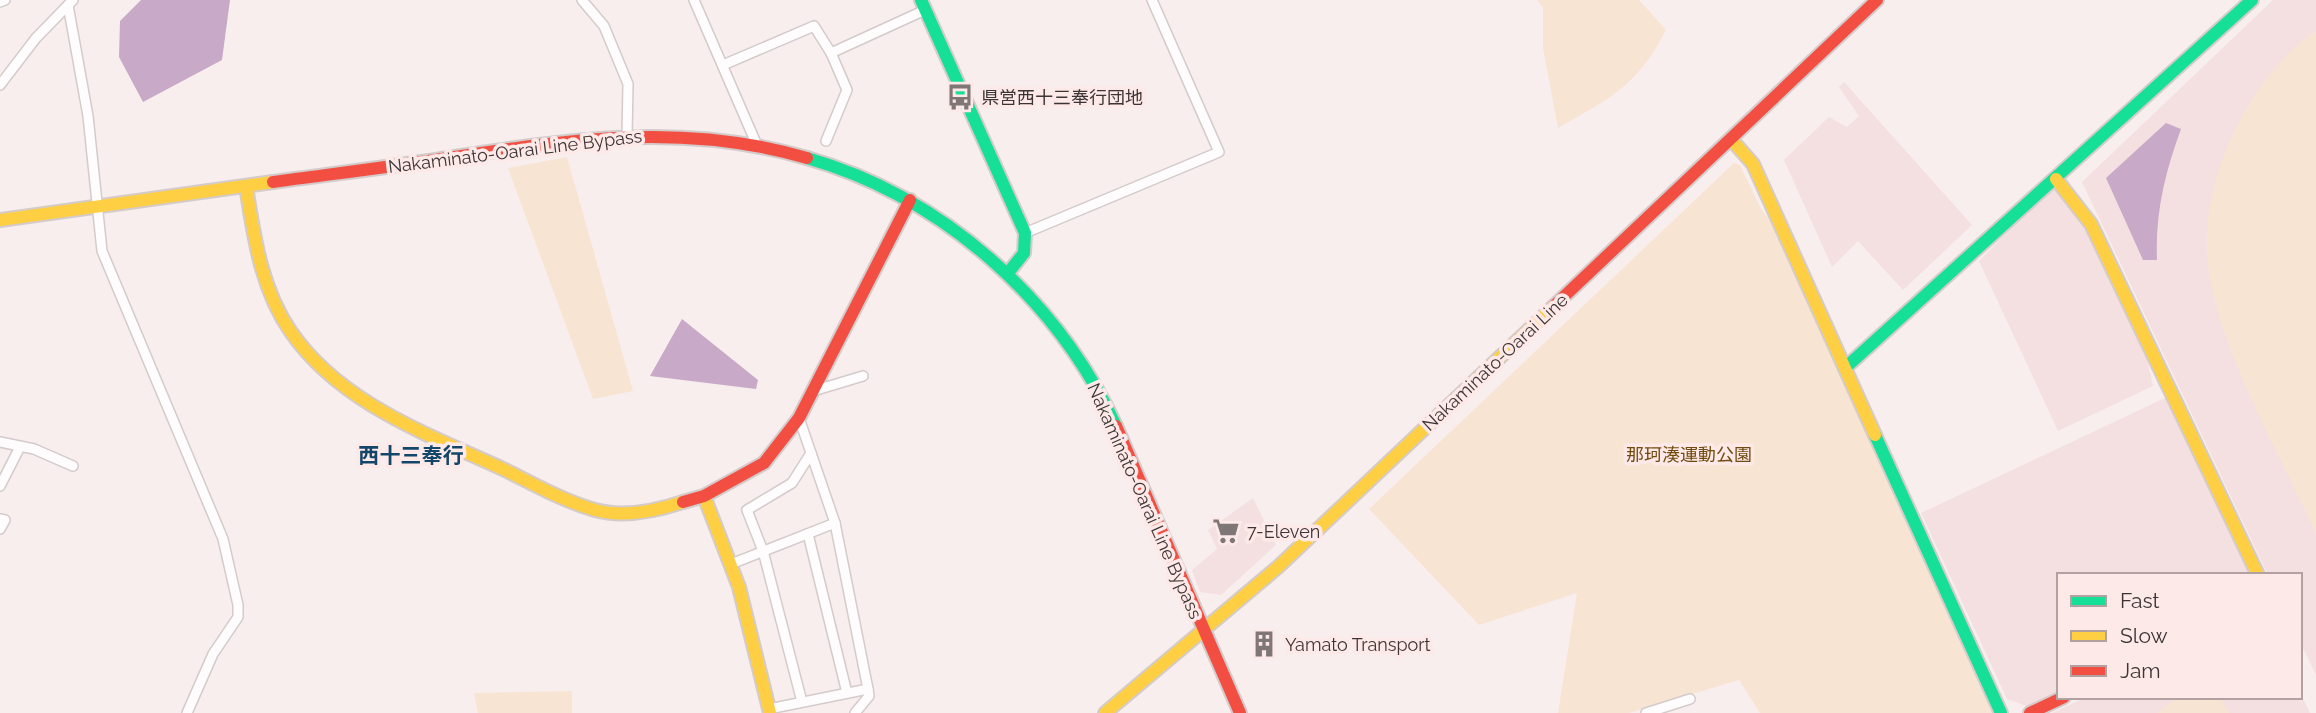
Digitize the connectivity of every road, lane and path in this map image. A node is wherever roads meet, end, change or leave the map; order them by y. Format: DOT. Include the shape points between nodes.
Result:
graph roads {
  1 [pos="5,0"];
  2 [pos="582,0"];
  3 [pos="694,0"];
  4 [pos="1152,0"];
  5 [pos="1877,0"];
  6 [pos="2252,0"];
  7 [pos="0,2"];
  8 [pos="70,2"];
  9 [pos="923,5"];
  10 [pos="831,53"];
  11 [pos="723,65"];
  12 [pos="0,85"];
  13 [pos="627,136"];
  14 [pos="1731,139"];
  15 [pos="826,141"];
  16 [pos="755,143"];
  17 [pos="2056,179"];
  18 [pos="246,186"];
  19 [pos="910,200"];
  20 [pos="98,207"];
  21 [pos="0,220"];
  22 [pos="1025,233"];
  23 [pos="1008,273"];
  24 [pos="1845,368"];
  25 [pos="863,376"];
  26 [pos="813,391"];
  27 [pos="799,418"];
  28 [pos="0,442"];
  29 [pos="20,447"];
  30 [pos="811,453"];
  31 [pos="73,466"];
  32 [pos="0,486"];
  33 [pos="704,496"];
  34 [pos="0,519"];
  35 [pos="835,523"];
  36 [pos="0,529"];
  37 [pos="808,534"];
  38 [pos="763,551"];
  39 [pos="731,564"];
  40 [pos="2257,573"];
  41 [pos="1203,630"];
  42 [pos="868,689"];
  43 [pos="847,693"];
  44 [pos="1690,699"];
  45 [pos="2060,699"];
  46 [pos="803,702"];
  47 [pos="769,711"];
  48 [pos="187,713"];
  49 [pos="855,713"];
  50 [pos="1105,713"];
  51 [pos="1240,713"];
  52 [pos="1646,713"];
  53 [pos="2001,713"];
  54 [pos="2031,713"];
  1 -- 7 [label="street"];
  2 -- 13 [label="street" via="604,26 628,84"];
  3 -- 11 [label="street"];
  4 -- 22 [label="street" via="1219,152"];
  5 -- 14 [label="street, Nakaminato-Oarai Line"];
  6 -- 17 [label="street"];
  8 -- 12 [label="street"];
  8 -- 20 [label="street"];
  9 -- 10 [label="street"];
  9 -- 22 [label="street"];
  10 -- 11 [label="street" via="814,26"];
  10 -- 15 [label="street" via="847,90"];
  11 -- 16 [label="street"];
  13 -- 16 [label="street, Nakaminato-Oarai Line Bypass" via="675,135"];
  13 -- 18 [label="street, Nakaminato-Oarai Line Bypass"];
  14 -- 24 [label="street" via="1754,164"];
  14 -- 41 [label="street, Nakaminato-Oarai Line" via="1278,567"];
  16 -- 19 [label="street, Nakaminato-Oarai Line Bypass" via="828,163"];
  17 -- 24 [label="street"];
  17 -- 40 [label="street" via="2091,224"];
  18 -- 20 [label="street, Nakaminato-Oarai Line Bypass"];
  18 -- 33 [label="street" via="259,260 275,304 314,361 358,399 597,511 649,513"];
  19 -- 23 [label="street, Nakaminato-Oarai Line Bypass"];
  19 -- 26 [label="street"];
  20 -- 21 [label="street, Nakaminato-Oarai Line Bypass"];
  20 -- 48 [label="street" via="102,251 223,539 238,605 238,617 213,654"];
  22 -- 23 [label="street" via="1024,253"];
  23 -- 41 [label="street, Nakaminato-Oarai Line Bypass" via="1064,337 1101,395"];
  24 -- 53 [label="street"];
  25 -- 26 [label="street"];
  26 -- 27 [label="street"];
  27 -- 30 [label="street"];
  27 -- 33 [label="street" via="764,463"];
  28 -- 29 [label="street"];
  29 -- 31 [label="street"];
  29 -- 32 [label="street"];
  30 -- 35 [label="street"];
  30 -- 38 [label="street" via="792,483 747,510"];
  33 -- 39 [label="street"];
  34 -- 36 [label="street" via="5,520"];
  35 -- 37 [label="street"];
  35 -- 42 [label="street"];
  37 -- 38 [label="street"];
  37 -- 43 [label="street"];
  38 -- 39 [label="street"];
  38 -- 46 [label="street"];
  39 -- 47 [label="street"];
  41 -- 50 [label="street, Nakaminato-Oarai Line"];
  41 -- 51 [label="street, Nakaminato-Oarai Line Bypass"];
  42 -- 43 [label="street"];
  42 -- 49 [label="street" via="869,696"];
  43 -- 46 [label="street"];
  44 -- 52 [label="street"];
  45 -- 54 [label="street"];
  46 -- 47 [label="street"];
}
